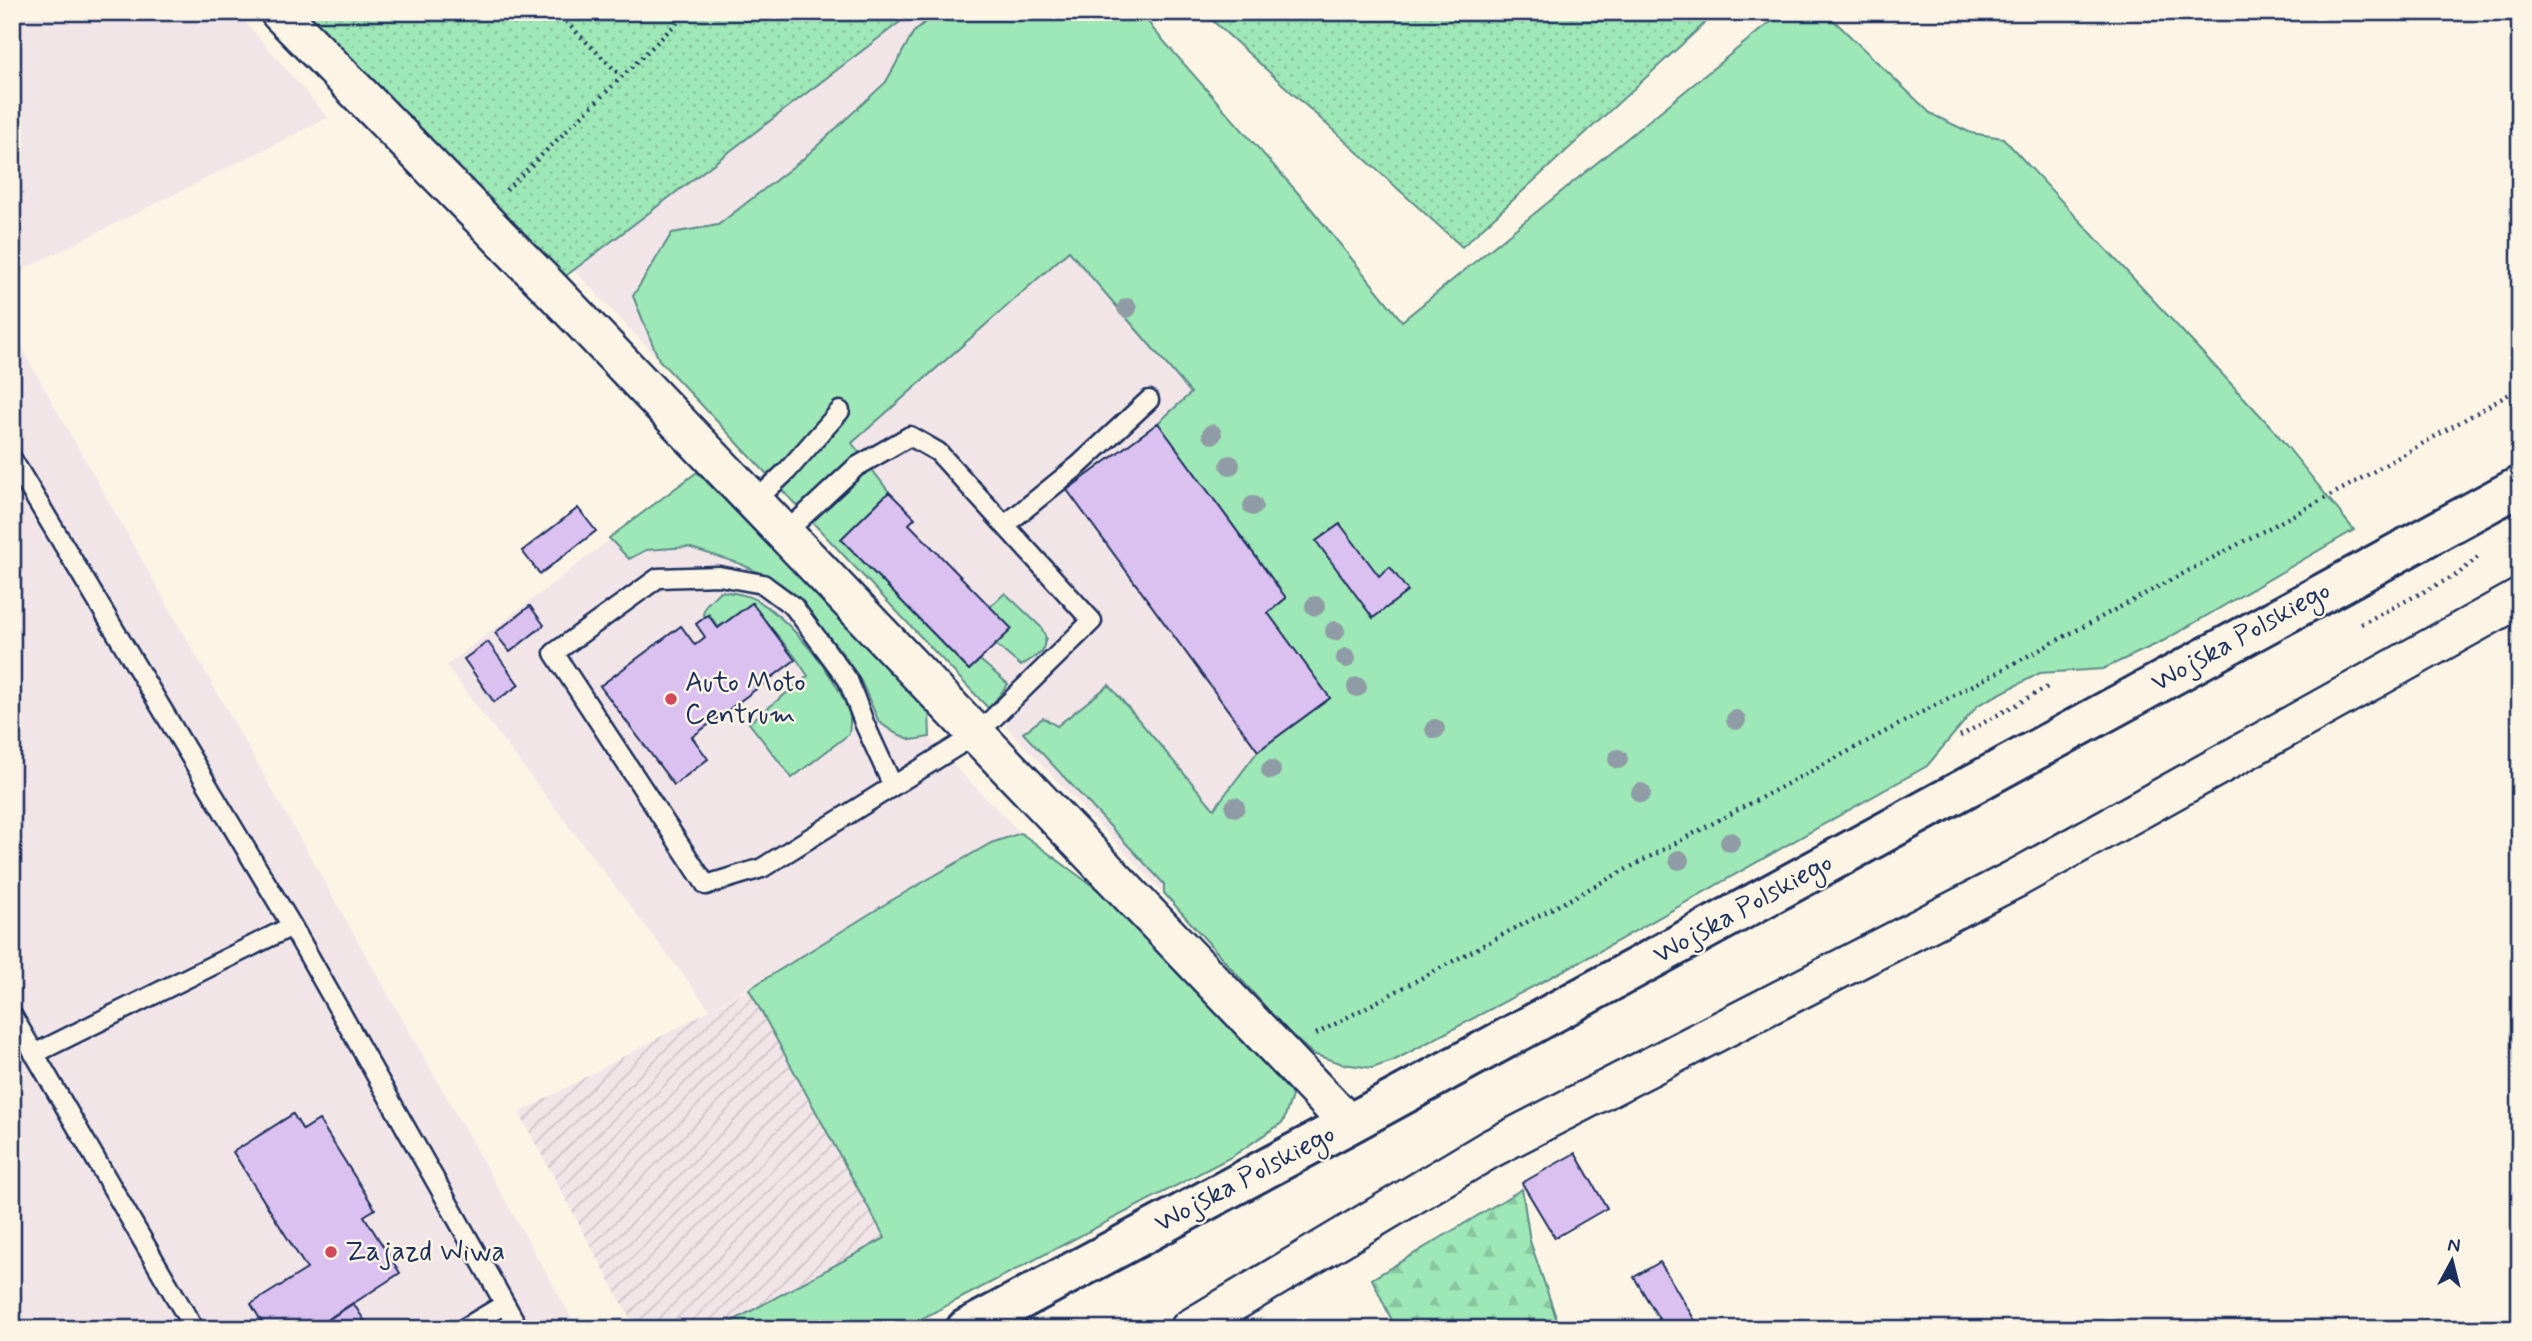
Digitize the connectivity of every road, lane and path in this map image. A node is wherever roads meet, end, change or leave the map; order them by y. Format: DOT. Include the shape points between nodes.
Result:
graph roads {
  1 [pos="279,12"];
  2 [pos="556,12"];
  3 [pos="688,12"];
  4 [pos="621,76"];
  5 [pos="480,216"];
  6 [pos="2520,388"];
  7 [pos="1149,400"];
  8 [pos="840,411"];
  9 [pos="12,459"];
  10 [pos="2520,486"];
  11 [pos="754,502"];
  12 [pos="1005,525"];
  13 [pos="784,534"];
  14 [pos="2479,556"];
  15 [pos="2520,598"];
  16 [pos="2361,624"];
  17 [pos="2051,685"];
  18 [pos="978,733"];
  19 [pos="1960,736"];
  20 [pos="893,786"];
  21 [pos="292,926"];
  22 [pos="12,1015"];
  23 [pos="1281,1052"];
  24 [pos="34,1054"];
  25 [pos="1349,1124"];
  26 [pos="505,1304"];
  27 [pos="194,1329"];
  28 [pos="463,1329"];
  29 [pos="519,1329"];
  30 [pos="965,1329"];
  31 [pos="1189,1329"];
  1 -- 5 [label="street"];
  2 -- 4 [label="path"];
  3 -- 4 [label="path"];
  4 -- 5 [label="path"];
  5 -- 11 [label="street"];
  6 -- 23 [label="path" via="2348,486"];
  7 -- 12 [label="lane"];
  8 -- 11 [label="lane"];
  9 -- 21 [label="lane"];
  10 -- 25 [label="main road, Wojska Polskiego"];
  11 -- 13 [label="street"];
  12 -- 13 [label="lane" via="938,452 910,436 856,467"];
  12 -- 18 [label="lane" via="1092,621"];
  13 -- 18 [label="street"];
  14 -- 16 [label="path" via="2458,574"];
  15 -- 31 [label="street" via="2017,878 1490,1149"];
  17 -- 19 [label="path"];
  18 -- 20 [label="lane"];
  18 -- 23 [label="street"];
  20 -- 20 [label="lane" via="848,680 794,607 764,584 719,576 658,578 554,653 706,885 762,868"];
  21 -- 24 [label="lane"];
  21 -- 26 [label="lane"];
  22 -- 24 [label="lane"];
  23 -- 25 [label="street"];
  24 -- 27 [label="lane"];
  25 -- 30 [label="main road, Wojska Polskiego"];
  26 -- 28 [label="lane"];
  26 -- 29 [label="lane"];
}
